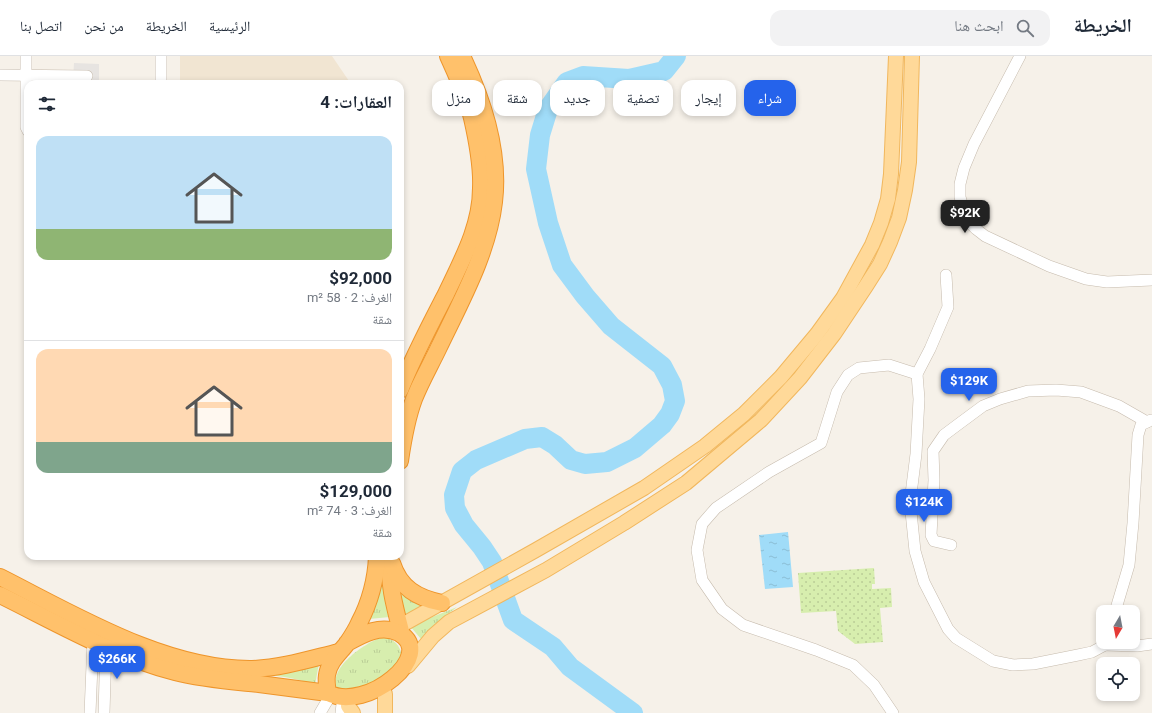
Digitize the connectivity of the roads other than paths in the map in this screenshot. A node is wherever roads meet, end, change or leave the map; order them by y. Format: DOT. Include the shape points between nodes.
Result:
graph roads {
  1 [pos="26,56"];
  2 [pos="161,56"];
  3 [pos="448,56"];
  4 [pos="462,56"];
  5 [pos="896,56"];
  6 [pos="912,56"];
  7 [pos="1020,56"];
  8 [pos="0,75"];
  9 [pos="26,76"];
  10 [pos="87,76"];
  11 [pos="26,80"];
  12 [pos="161,80"];
  13 [pos="946,275"];
  14 [pos="1152,280"];
  15 [pos="917,374"];
  16 [pos="404,381"];
  17 [pos="1150,421"];
  18 [pos="404,437"];
  19 [pos="951,545"];
  20 [pos="383,560"];
  21 [pos="387,560"];
  22 [pos="388,560"];
  23 [pos="0,577"];
  24 [pos="0,595"];
  25 [pos="442,603"];
  26 [pos="1117,605"];
  27 [pos="399,631"];
  28 [pos="100,644"];
  29 [pos="1152,644"];
  30 [pos="1140,646"];
  31 [pos="343,647"];
  32 [pos="1096,649"];
  33 [pos="408,666"];
  34 [pos="385,694"];
  35 [pos="340,704"];
  36 [pos="90,713"];
  37 [pos="104,713"];
  38 [pos="320,713"];
  39 [pos="385,713"];
  40 [pos="893,713"];
  1 -- 9 [label="street"];
  2 -- 12 [label="street"];
  3 -- 16 [label="highway" via="472,117 479,161 479,209 462,260"];
  4 -- 18 [label="highway" via="480,97 493,151 494,203 483,248 415,398"];
  5 -- 25 [label="main road" via="888,199 872,245 843,298 818,334 762,397 705,446 644,488"];
  6 -- 33 [label="main road" via="905,190 890,242 880,264 842,323 800,378 761,420 686,483 546,570 449,622"];
  7 -- 14 [label="street" via="964,168 960,197 967,220 986,236 1049,266 1086,279 1107,282"];
  8 -- 9 [label="street"];
  9 -- 10 [label="street"];
  9 -- 11 [label="street"];
  13 -- 15 [label="street" via="948,307"];
  15 -- 32 [label="street" via="919,399 916,454 910,502 915,551 924,582 948,629 956,638 993,661 1013,665 1070,657"];
  15 -- 40 [label="street" via="889,365 858,368 848,375 837,392 821,443 769,472 716,508 702,524 697,550 702,580 722,609 743,625 853,665 874,684"];
  17 -- 19 [label="street" via="1081,392 1028,391 983,406 944,435 933,451 932,535 934,541"];
  17 -- 26 [label="street" via="1141,425 1138,435 1129,565"];
  20 -- 31 [label="highway" via="376,571 372,592 359,623"];
  21 -- 27 [label="highway"];
  22 -- 25 [label="highway" via="402,584 414,594"];
  23 -- 31 [label="highway" via="130,641 205,664 253,669 277,667"];
  24 -- 28 [label="highway"];
  25 -- 27 [label="main road"];
  27 -- 31 [label="highway" via="367,632"];
  27 -- 33 [label="highway" via="408,641 411,652"];
  28 -- 35 [label="highway" via="136,660 196,677"];
  28 -- 36 [label="street"];
  28 -- 37 [label="street"];
  29 -- 30 [label="street"];
  31 -- 35 [label="highway" via="327,674"];
  33 -- 34 [label="highway" via="402,678"];
  34 -- 35 [label="highway" via="366,704"];
  34 -- 39 [label="main road"];
  35 -- 38 [label="street"];
}
